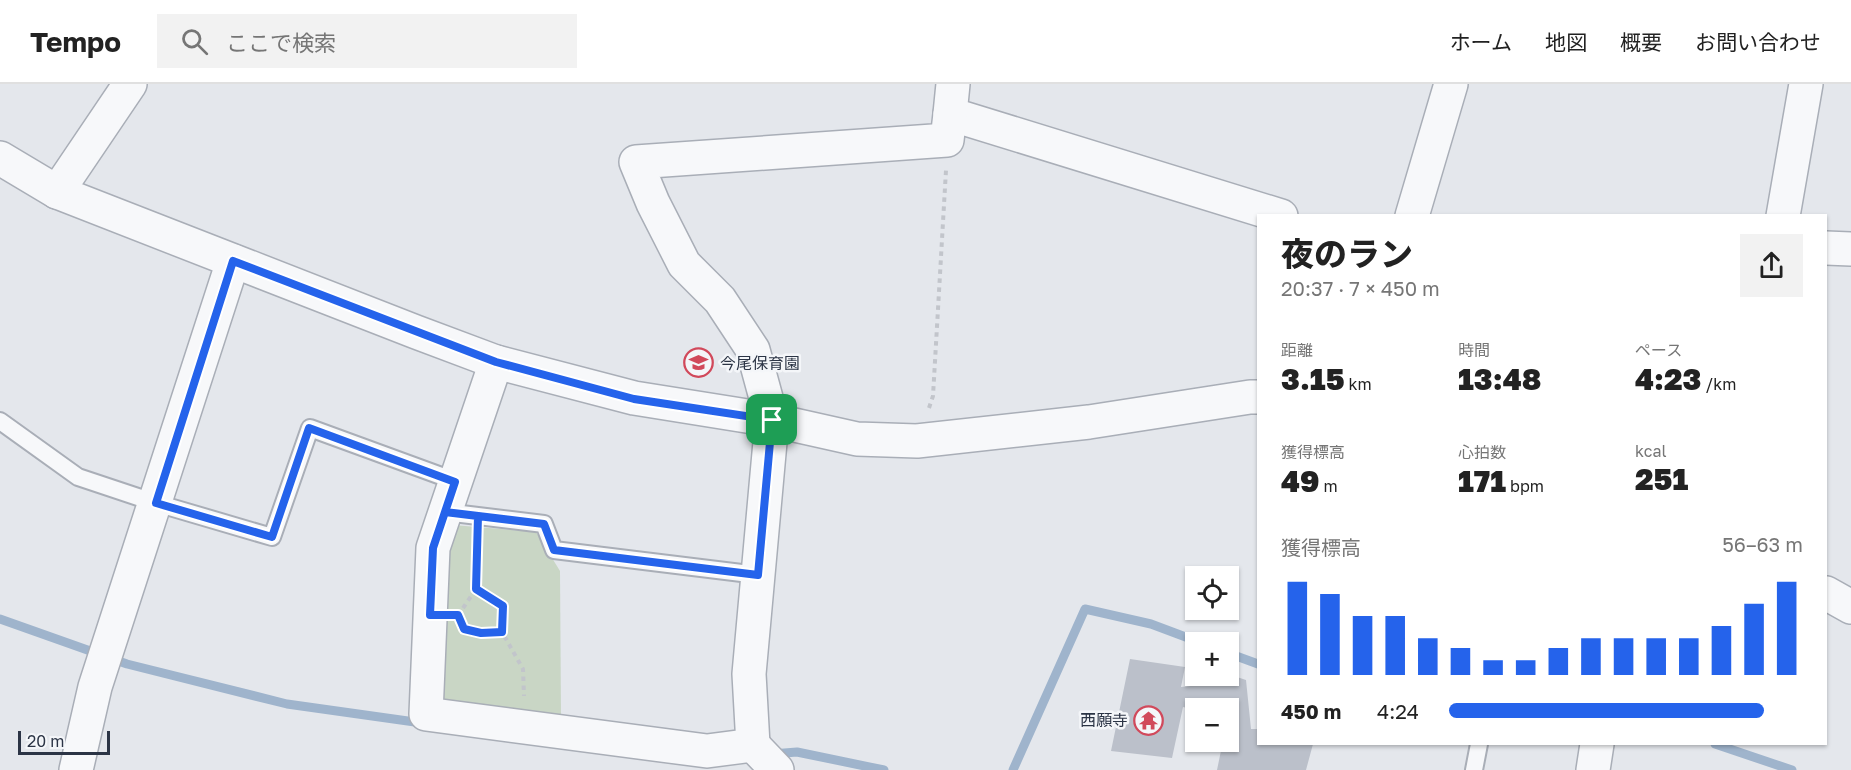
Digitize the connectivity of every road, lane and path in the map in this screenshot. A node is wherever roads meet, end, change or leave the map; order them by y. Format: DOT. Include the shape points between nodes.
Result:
graph roads {
  1 [pos="130,84"];
  2 [pos="1451,84"];
  3 [pos="1806,84"];
  4 [pos="950,112"];
  5 [pos="0,158"];
  6 [pos="57,192"];
  7 [pos="1275,214"];
  8 [pos="1413,214"];
  9 [pos="1783,214"];
  10 [pos="1827,248"];
  11 [pos="1851,249"];
  12 [pos="233,261"];
  13 [pos="496,362"];
  14 [pos="1257,397"];
  15 [pos="772,420"];
  16 [pos="0,421"];
  17 [pos="917,441"];
  18 [pos="455,482"];
  19 [pos="156,503"];
  20 [pos="445,512"];
  21 [pos="478,516"];
  22 [pos="758,575"];
  23 [pos="476,589"];
  24 [pos="1827,594"];
  25 [pos="1851,607"];
  26 [pos="444,615"];
  27 [pos="502,632"];
  28 [pos="525,727"];
  29 [pos="753,745"];
  30 [pos="1479,745"];
  31 [pos="1597,745"];
  32 [pos="76,770"];
  33 [pos="777,770"];
  34 [pos="1474,770"];
  35 [pos="1593,770"];
  1 -- 6 [label="street"];
  2 -- 8 [label="street"];
  3 -- 9 [label="street"];
  4 -- 7 [label="street"];
  4 -- 15 [label="street" via="636,162 684,264 720,300 753,350"];
  4 -- 17 [label="path" via="933,396"];
  5 -- 6 [label="street"];
  6 -- 12 [label="street"];
  10 -- 11 [label="street"];
  12 -- 13 [label="street"];
  12 -- 19 [label="street"];
  13 -- 15 [label="street" via="634,399"];
  13 -- 18 [label="street"];
  14 -- 17 [label="street" via="1089,422"];
  15 -- 17 [label="street" via="857,439"];
  15 -- 22 [label="street"];
  16 -- 19 [label="lane" via="78,477"];
  18 -- 19 [label="lane" via="309,428 272,537"];
  18 -- 20 [label="street"];
  19 -- 32 [label="street" via="95,687"];
  20 -- 21 [label="lane"];
  20 -- 26 [label="street" via="433,548"];
  21 -- 22 [label="lane" via="544,524 554,550"];
  21 -- 23 [label="path"];
  22 -- 29 [label="street" via="749,674"];
  23 -- 26 [label="path"];
  23 -- 27 [label="path" via="503,606"];
  24 -- 25 [label="street"];
  26 -- 27 [label="path" via="464,629"];
  26 -- 28 [label="street" via="426,714"];
  27 -- 28 [label="path" via="523,669"];
  28 -- 29 [label="street" via="707,751"];
  29 -- 33 [label="street"];
  30 -- 34 [label="lane"];
  31 -- 35 [label="street"];
}
